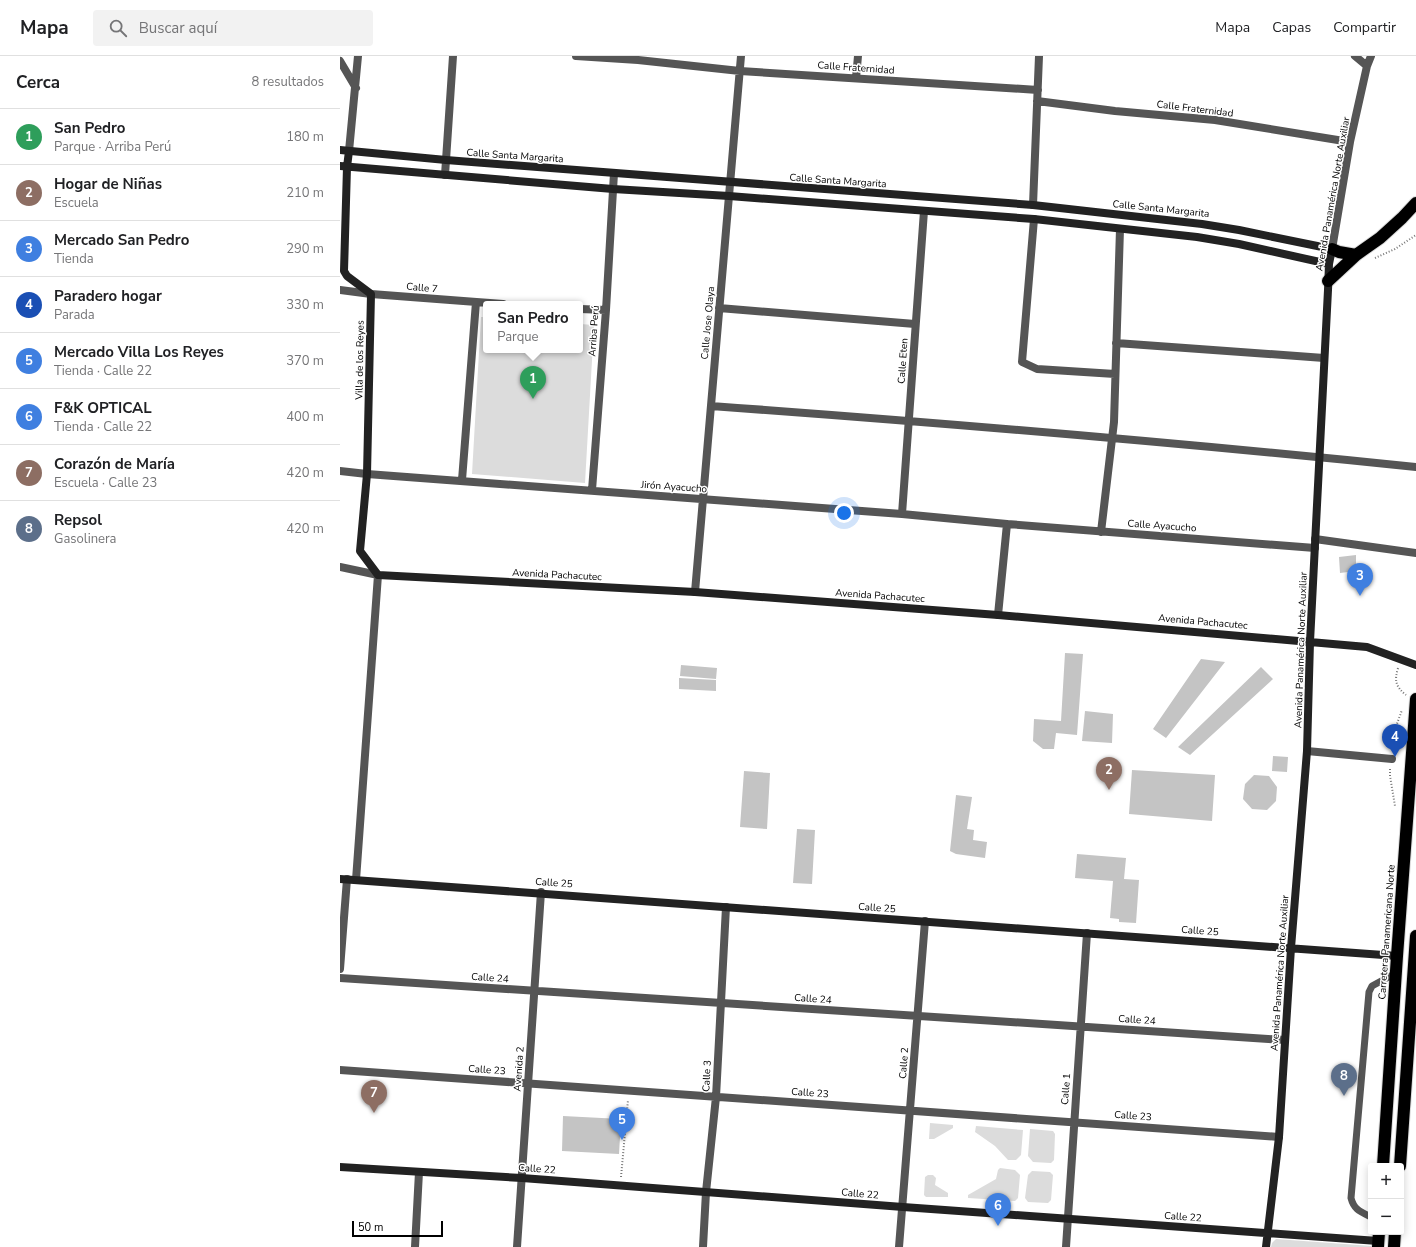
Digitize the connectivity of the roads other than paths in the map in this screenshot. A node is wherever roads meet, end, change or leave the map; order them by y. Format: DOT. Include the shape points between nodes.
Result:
graph roads {
  1 [pos="358,56"];
  2 [pos="453,56"];
  3 [pos="576,56"];
  4 [pos="741,56"];
  5 [pos="858,56"];
  6 [pos="1039,56"];
  7 [pos="1355,56"];
  8 [pos="1371,56"];
  9 [pos="638,58"];
  10 [pos="340,61"];
  11 [pos="1367,66"];
  12 [pos="740,71"];
  13 [pos="856,78"];
  14 [pos="356,88"];
  15 [pos="1038,90"];
  16 [pos="1037,101"];
  17 [pos="1350,142"];
  18 [pos="340,150"];
  19 [pos="349,151"];
  20 [pos="446,160"];
  21 [pos="344,167"];
  22 [pos="614,173"];
  23 [pos="445,175"];
  24 [pos="730,182"];
  25 [pos="613,189"];
  26 [pos="729,196"];
  27 [pos="1416,203"];
  28 [pos="1033,206"];
  29 [pos="924,210"];
  30 [pos="1034,219"];
  31 [pos="1120,229"];
  32 [pos="1332,249"];
  33 [pos="1356,255"];
  34 [pos="1329,264"];
  35 [pos="1328,281"];
  36 [pos="340,290"];
  37 [pos="371,294"];
  38 [pos="476,302"];
  39 [pos="483,303"];
  40 [pos="719,308"];
  41 [pos="583,309"];
  42 [pos="606,310"];
  43 [pos="915,324"];
  44 [pos="1116,343"];
  45 [pos="1324,358"];
  46 [pos="1115,374"];
  47 [pos="711,406"];
  48 [pos="908,420"];
  49 [pos="1112,438"];
  50 [pos="1320,457"];
  51 [pos="1416,467"];
  52 [pos="340,471"];
  53 [pos="368,474"];
  54 [pos="462,480"];
  55 [pos="592,490"];
  56 [pos="703,499"];
  57 [pos="902,514"];
  58 [pos="1007,524"];
  59 [pos="1101,532"];
  60 [pos="1316,539"];
  61 [pos="1315,548"];
  62 [pos="1416,553"];
  63 [pos="340,566"];
  64 [pos="378,575"];
  65 [pos="695,592"];
  66 [pos="998,615"];
  67 [pos="1310,642"];
  68 [pos="1416,665"];
  69 [pos="1412,697"];
  70 [pos="1307,751"];
  71 [pos="1392,759"];
  72 [pos="348,879"];
  73 [pos="542,892"];
  74 [pos="726,907"];
  75 [pos="925,921"];
  76 [pos="1087,933"];
  77 [pos="1416,936"];
  78 [pos="1291,948"];
  79 [pos="1397,956"];
  80 [pos="340,969"];
  81 [pos="1396,972"];
  82 [pos="340,978"];
  83 [pos="535,991"];
  84 [pos="721,1003"];
  85 [pos="918,1016"];
  86 [pos="1081,1026"];
  87 [pos="1285,1040"];
  88 [pos="340,1070"];
  89 [pos="528,1083"];
  90 [pos="716,1097"];
  91 [pos="911,1110"];
  92 [pos="1074,1122"];
  93 [pos="1279,1137"];
  94 [pos="1383,1163"];
  95 [pos="1400,1163"];
  96 [pos="340,1167"];
  97 [pos="419,1172"];
  98 [pos="522,1178"];
  99 [pos="706,1192"];
  100 [pos="903,1207"];
  101 [pos="1368,1215"];
  102 [pos="1068,1219"];
  103 [pos="1267,1233"];
  104 [pos="1395,1235"];
  105 [pos="1378,1240"];
  106 [pos="415,1247"];
  107 [pos="517,1247"];
  108 [pos="703,1247"];
  109 [pos="899,1247"];
  110 [pos="1066,1247"];
  111 [pos="1266,1247"];
  112 [pos="1394,1247"];
  1 -- 14 [label="street"];
  2 -- 20 [label="street"];
  3 -- 9 [label="street, Calle Fraternidad"];
  4 -- 12 [label="street, Calle Jose Olaya"];
  5 -- 13 [label="street"];
  6 -- 15 [label="street"];
  7 -- 11 [label="street"];
  8 -- 11 [label="street, Avenida Panamérica Norte Auxiliar"];
  9 -- 12 [label="street, Calle Fraternidad"];
  10 -- 14 [label="street"];
  11 -- 17 [label="street, Avenida Panamérica Norte Auxiliar"];
  12 -- 13 [label="street, Calle Fraternidad"];
  12 -- 24 [label="street, Calle Jose Olaya"];
  13 -- 15 [label="street, Calle Fraternidad"];
  14 -- 19 [label="street"];
  15 -- 16 [label="street"];
  16 -- 17 [label="street, Calle Fraternidad" via="1216,120"];
  16 -- 28 [label="street"];
  17 -- 32 [label="street, Avenida Panamérica Norte Auxiliar"];
  18 -- 19 [label="main road, Calle Santa Margarita"];
  19 -- 20 [label="main road, Calle Santa Margarita"];
  19 -- 21 [label="main road"];
  20 -- 22 [label="main road, Calle Santa Margarita"];
  20 -- 23 [label="street"];
  21 -- 23 [label="main road"];
  21 -- 37 [label="main road" via="344,271"];
  22 -- 24 [label="main road, Calle Santa Margarita"];
  22 -- 25 [label="street, Arriba Perú"];
  23 -- 25 [label="main road"];
  24 -- 26 [label="street, Calle Jose Olaya"];
  24 -- 28 [label="main road, Calle Santa Margarita"];
  25 -- 26 [label="main road"];
  25 -- 42 [label="street, Arriba Perú"];
  26 -- 29 [label="main road"];
  26 -- 40 [label="street, Calle Jose Olaya"];
  27 -- 33 [label="highway" via="1380,238"];
  28 -- 32 [label="main road, Calle Santa Margarita" via="1202,224"];
  29 -- 30 [label="main road"];
  29 -- 43 [label="street, Calle Eten"];
  30 -- 31 [label="main road"];
  30 -- 46 [label="street" via="1022,362 1037,369"];
  31 -- 34 [label="main road" via="1239,244"];
  31 -- 44 [label="street"];
  32 -- 33 [label="highway"];
  32 -- 34 [label="main road, Avenida Panamérica Norte Auxiliar"];
  33 -- 35 [label="highway"];
  34 -- 35 [label="main road, Avenida Panamérica Norte Auxiliar"];
  35 -- 45 [label="main road, Avenida Panamérica Norte Auxiliar"];
  36 -- 37 [label="street, Calle 7"];
  37 -- 38 [label="street, Calle 7"];
  37 -- 53 [label="main road, Villa de los Reyes"];
  38 -- 39 [label="street, Calle 7"];
  38 -- 54 [label="street"];
  40 -- 43 [label="street"];
  40 -- 47 [label="street, Calle Jose Olaya"];
  41 -- 42 [label="street"];
  42 -- 55 [label="street, Arriba Perú"];
  43 -- 48 [label="street, Calle Eten"];
  44 -- 45 [label="street"];
  44 -- 46 [label="street"];
  45 -- 50 [label="main road, Avenida Panamérica Norte Auxiliar"];
  46 -- 49 [label="street"];
  47 -- 48 [label="street"];
  47 -- 56 [label="street, Calle Jose Olaya"];
  48 -- 49 [label="street"];
  48 -- 57 [label="street, Calle Eten"];
  49 -- 50 [label="street"];
  49 -- 59 [label="street"];
  50 -- 51 [label="street"];
  50 -- 60 [label="main road, Avenida Panamérica Norte Auxiliar"];
  52 -- 53 [label="street, Jirón Ayacucho"];
  53 -- 54 [label="street, Jirón Ayacucho"];
  53 -- 64 [label="main road, Villa de los Reyes" via="360,551"];
  54 -- 55 [label="street, Jirón Ayacucho"];
  55 -- 56 [label="street, Jirón Ayacucho"];
  56 -- 57 [label="street, Jirón Ayacucho"];
  56 -- 65 [label="street, Calle Jose Olaya"];
  57 -- 58 [label="street, Jirón Ayacucho"];
  58 -- 59 [label="street, Calle Ayacucho"];
  58 -- 66 [label="street"];
  59 -- 61 [label="street, Calle Ayacucho"];
  60 -- 61 [label="main road, Avenida Panamérica Norte Auxiliar"];
  60 -- 62 [label="street"];
  61 -- 67 [label="main road, Avenida Panamérica Norte Auxiliar"];
  63 -- 64 [label="street, Avenida Pachacutec"];
  64 -- 65 [label="main road, Avenida Pachacutec"];
  64 -- 72 [label="street"];
  65 -- 66 [label="main road, Avenida Pachacutec"];
  66 -- 67 [label="main road, Avenida Pachacutec"];
  67 -- 68 [label="main road, Avenida Pachacutec" via="1367,647"];
  67 -- 70 [label="main road, Avenida Panamérica Norte Auxiliar"];
  69 -- 79 [label="highway, Carretera Panamericana Norte"];
  70 -- 71 [label="street"];
  70 -- 78 [label="main road, Avenida Panamérica Norte Auxiliar"];
  72 -- 73 [label="main road, Calle 25"];
  72 -- 80 [label="street"];
  73 -- 74 [label="main road, Calle 25"];
  73 -- 83 [label="street, Avenida 2"];
  74 -- 75 [label="main road, Calle 25"];
  74 -- 84 [label="street, Calle 3"];
  75 -- 76 [label="main road, Calle 25"];
  75 -- 85 [label="street, Calle 2"];
  76 -- 78 [label="main road, Calle 25"];
  76 -- 86 [label="street, Calle 1"];
  77 -- 95 [label="highway"];
  78 -- 79 [label="main road, Calle 25"];
  78 -- 87 [label="main road, Avenida Panamérica Norte Auxiliar"];
  79 -- 81 [label="highway, Carretera Panamericana Norte"];
  81 -- 94 [label="highway, Carretera Panamericana Norte"];
  81 -- 101 [label="lane" via="1372,986 1370,992 1351,1198 1356,1209"];
  82 -- 83 [label="street, Calle 24"];
  83 -- 84 [label="street, Calle 24"];
  83 -- 89 [label="street, Avenida 2"];
  84 -- 85 [label="street, Calle 24"];
  84 -- 90 [label="street, Calle 3"];
  85 -- 86 [label="street, Calle 24"];
  85 -- 91 [label="street, Calle 2"];
  86 -- 87 [label="street, Calle 24"];
  86 -- 92 [label="street, Calle 1"];
  87 -- 93 [label="main road, Avenida Panamérica Norte Auxiliar"];
  88 -- 89 [label="street, Calle 23"];
  89 -- 90 [label="street, Calle 23"];
  89 -- 98 [label="street, Avenida 2"];
  90 -- 91 [label="street, Calle 23"];
  90 -- 99 [label="street, Calle 3"];
  91 -- 92 [label="street, Calle 23"];
  91 -- 100 [label="street, Calle 2"];
  92 -- 93 [label="street, Calle 23"];
  92 -- 102 [label="street, Calle 1"];
  93 -- 103 [label="main road, Avenida Panamérica Norte Auxiliar"];
  96 -- 97 [label="main road, Calle 22"];
  97 -- 98 [label="main road, Calle 22"];
  97 -- 106 [label="street"];
  98 -- 99 [label="main road, Calle 22"];
  98 -- 107 [label="street, Avenida 2"];
  99 -- 100 [label="main road, Calle 22"];
  99 -- 108 [label="street, Calle 3"];
  100 -- 102 [label="main road, Calle 22"];
  100 -- 109 [label="street"];
  102 -- 103 [label="main road, Calle 22"];
  102 -- 110 [label="street, Calle 1"];
  103 -- 105 [label="main road, Calle 22"];
  103 -- 111 [label="main road, Avenida Panamérica Norte Auxiliar"];
  104 -- 112 [label="highway"];
}
